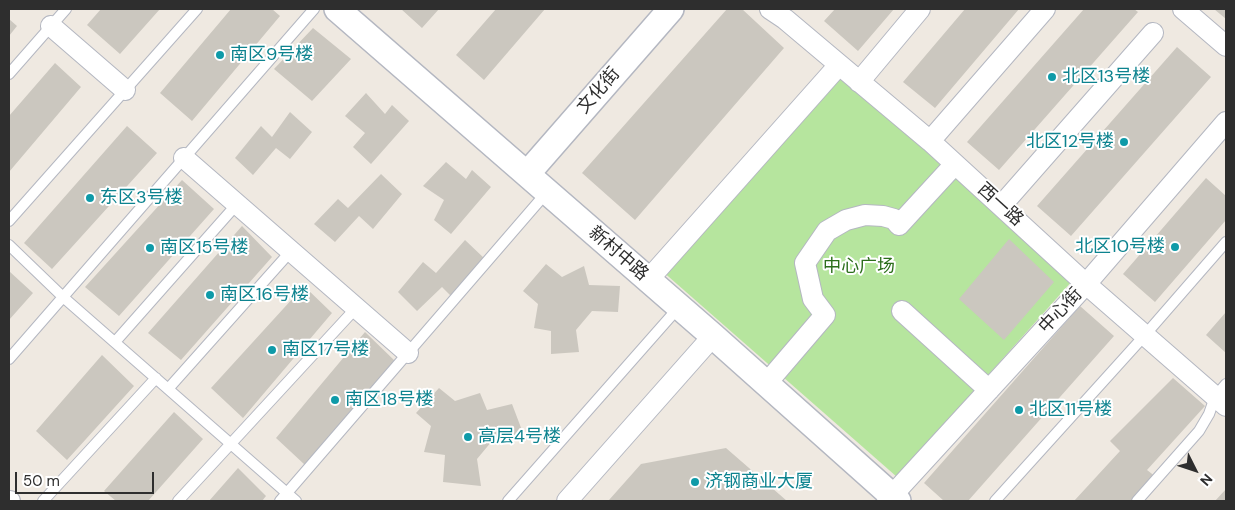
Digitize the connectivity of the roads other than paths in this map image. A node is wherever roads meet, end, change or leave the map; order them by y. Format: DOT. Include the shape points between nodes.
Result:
graph roads {
  1 [pos="66,9"];
  2 [pos="197,9"];
  3 [pos="314,9"];
  4 [pos="337,9"];
  5 [pos="671,9"];
  6 [pos="920,9"];
  7 [pos="1045,9"];
  8 [pos="1183,9"];
  9 [pos="783,12"];
  10 [pos="51,26"];
  11 [pos="1153,32"];
  12 [pos="1226,46"];
  13 [pos="839,65"];
  14 [pos="9,74"];
  15 [pos="859,82"];
  16 [pos="125,90"];
  17 [pos="1226,122"];
  18 [pos="930,141"];
  19 [pos="184,158"];
  20 [pos="955,164"];
  21 [pos="526,174"];
  22 [pos="547,192"];
  23 [pos="237,204"];
  24 [pos="1001,206"];
  25 [pos="9,222"];
  26 [pos="1226,242"];
  27 [pos="9,245"];
  28 [pos="290,251"];
  29 [pos="648,280"];
  30 [pos="1086,284"];
  31 [pos="63,297"];
  32 [pos="679,307"];
  33 [pos="356,308"];
  34 [pos="902,310"];
  35 [pos="1145,335"];
  36 [pos="713,336"];
  37 [pos="115,342"];
  38 [pos="408,353"];
  39 [pos="9,359"];
  40 [pos="156,378"];
  41 [pos="766,384"];
  42 [pos="168,389"];
  43 [pos="989,390"];
  44 [pos="1223,396"];
  45 [pos="231,444"];
  46 [pos="284,497"];
  47 [pos="892,499"];
  48 [pos="44,501"];
  49 [pos="178,501"];
  50 [pos="296,501"];
  51 [pos="508,501"];
  52 [pos="567,501"];
  53 [pos="995,501"];
  54 [pos="1137,501"];
  1 -- 10 [label="lane"];
  2 -- 16 [label="lane"];
  3 -- 19 [label="lane"];
  4 -- 21 [label="street, 新村中路"];
  5 -- 21 [label="street, 文化街"];
  6 -- 15 [label="street"];
  7 -- 18 [label="street"];
  8 -- 12 [label="street"];
  9 -- 13 [label="street, 西一路"];
  10 -- 14 [label="lane"];
  10 -- 16 [label="street"];
  11 -- 24 [label="street"];
  13 -- 15 [label="street, 西一路"];
  13 -- 29 [label="street"];
  15 -- 18 [label="street, 西一路"];
  16 -- 25 [label="lane"];
  17 -- 30 [label="street, 中心街"];
  18 -- 20 [label="street, 西一路"];
  19 -- 23 [label="street"];
  19 -- 31 [label="lane"];
  20 -- 24 [label="street, 西一路"];
  20 -- 41 [label="street" via="899,225 894,219 865,215 846,220 827,231 805,263 813,299 825,315"];
  21 -- 22 [label="street, 新村中路"];
  22 -- 29 [label="street, 新村中路"];
  22 -- 38 [label="lane"];
  23 -- 28 [label="street"];
  23 -- 37 [label="lane"];
  24 -- 30 [label="street, 西一路"];
  26 -- 35 [label="lane"];
  27 -- 31 [label="lane"];
  28 -- 33 [label="street"];
  28 -- 42 [label="lane"];
  29 -- 32 [label="street, 新村中路"];
  30 -- 35 [label="street, 西一路"];
  30 -- 43 [label="street, 中心街"];
  31 -- 37 [label="lane"];
  31 -- 39 [label="lane"];
  32 -- 36 [label="street, 新村中路"];
  32 -- 51 [label="lane"];
  33 -- 38 [label="street"];
  33 -- 45 [label="lane"];
  34 -- 43 [label="street"];
  35 -- 44 [label="street, 西一路"];
  35 -- 53 [label="lane"];
  36 -- 41 [label="street, 新村中路"];
  36 -- 52 [label="street"];
  37 -- 40 [label="lane"];
  38 -- 46 [label="lane"];
  40 -- 42 [label="lane"];
  40 -- 48 [label="lane"];
  41 -- 47 [label="street, 新村中路"];
  42 -- 45 [label="lane"];
  43 -- 47 [label="street, 中心街"];
  44 -- 54 [label="lane" via="1199,431"];
  45 -- 46 [label="lane"];
  45 -- 49 [label="lane"];
  46 -- 50 [label="lane"];
}
